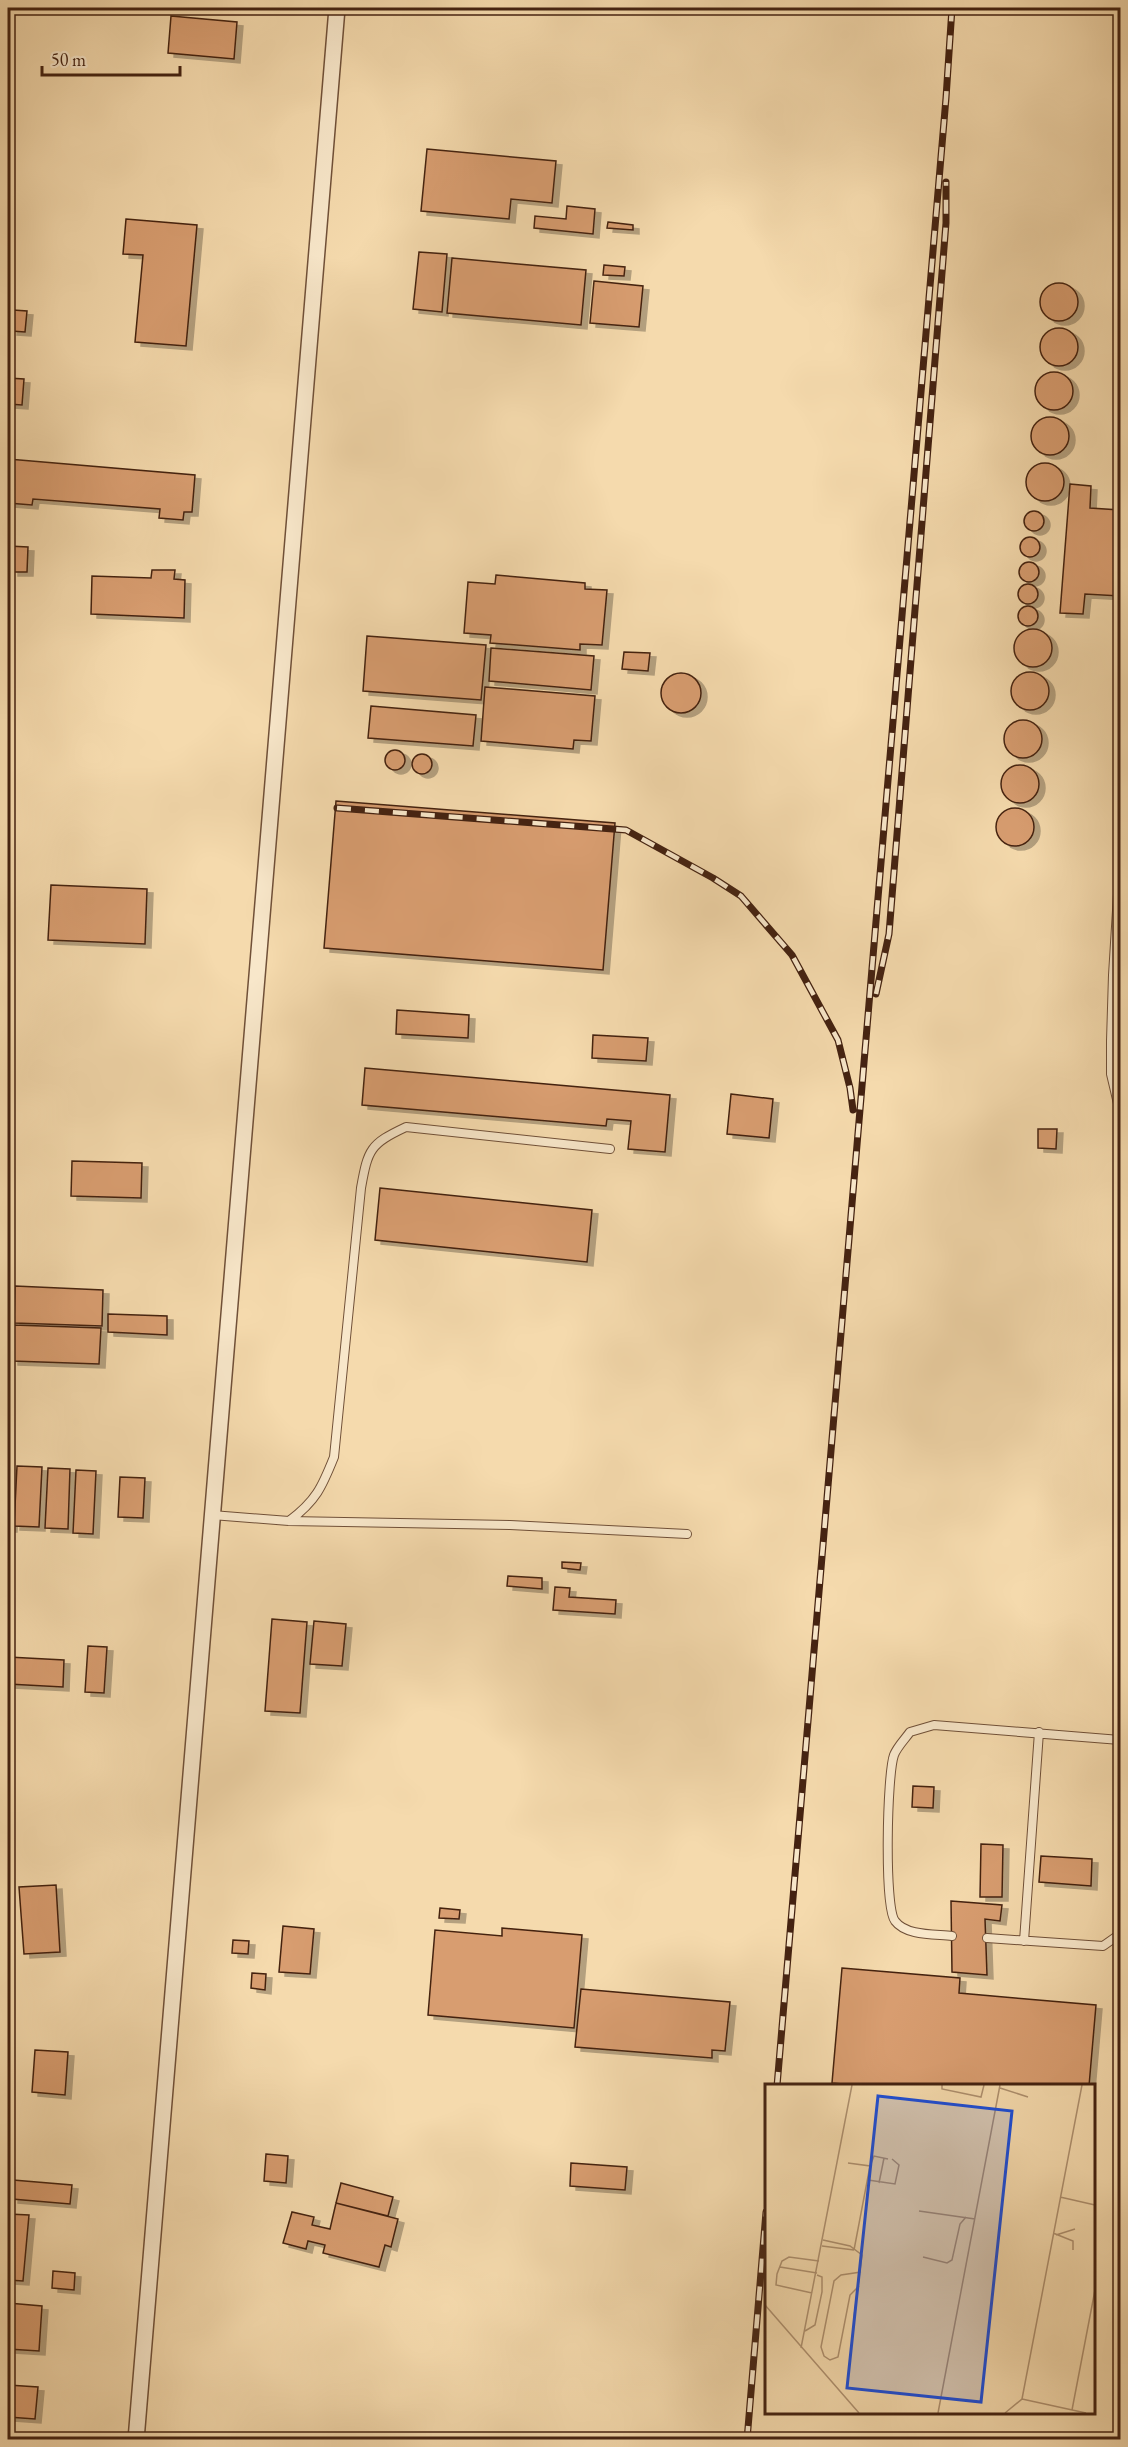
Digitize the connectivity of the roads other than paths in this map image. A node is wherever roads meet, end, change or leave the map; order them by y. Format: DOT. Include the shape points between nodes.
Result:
graph roads {
  1 [pos="337,8"];
  2 [pos="1120,862"];
  3 [pos="1117,975"];
  4 [pos="1120,1112"];
  5 [pos="610,1149"];
  6 [pos="211,1515"];
  7 [pos="289,1521"];
  8 [pos="687,1534"];
  9 [pos="1039,1732"];
  10 [pos="1120,1740"];
  11 [pos="1120,1934"];
  12 [pos="952,1936"];
  13 [pos="987,1938"];
  14 [pos="1024,1941"];
  15 [pos="136,2439"];
  1 -- 6 [label="street"];
  2 -- 3 [label="lane"];
  3 -- 4 [label="lane" via="1111,1074"];
  5 -- 7 [label="lane" via="406,1127 384,1137 367,1156 334,1457 308,1507"];
  6 -- 7 [label="lane"];
  6 -- 15 [label="street"];
  7 -- 8 [label="lane" via="510,1525"];
  9 -- 10 [label="lane"];
  9 -- 12 [label="lane" via="934,1725 910,1732 894,1754 888,1798 889,1899 894,1920 906,1930"];
  9 -- 14 [label="lane"];
  11 -- 14 [label="lane" via="1103,1946"];
  13 -- 14 [label="lane"];
}
